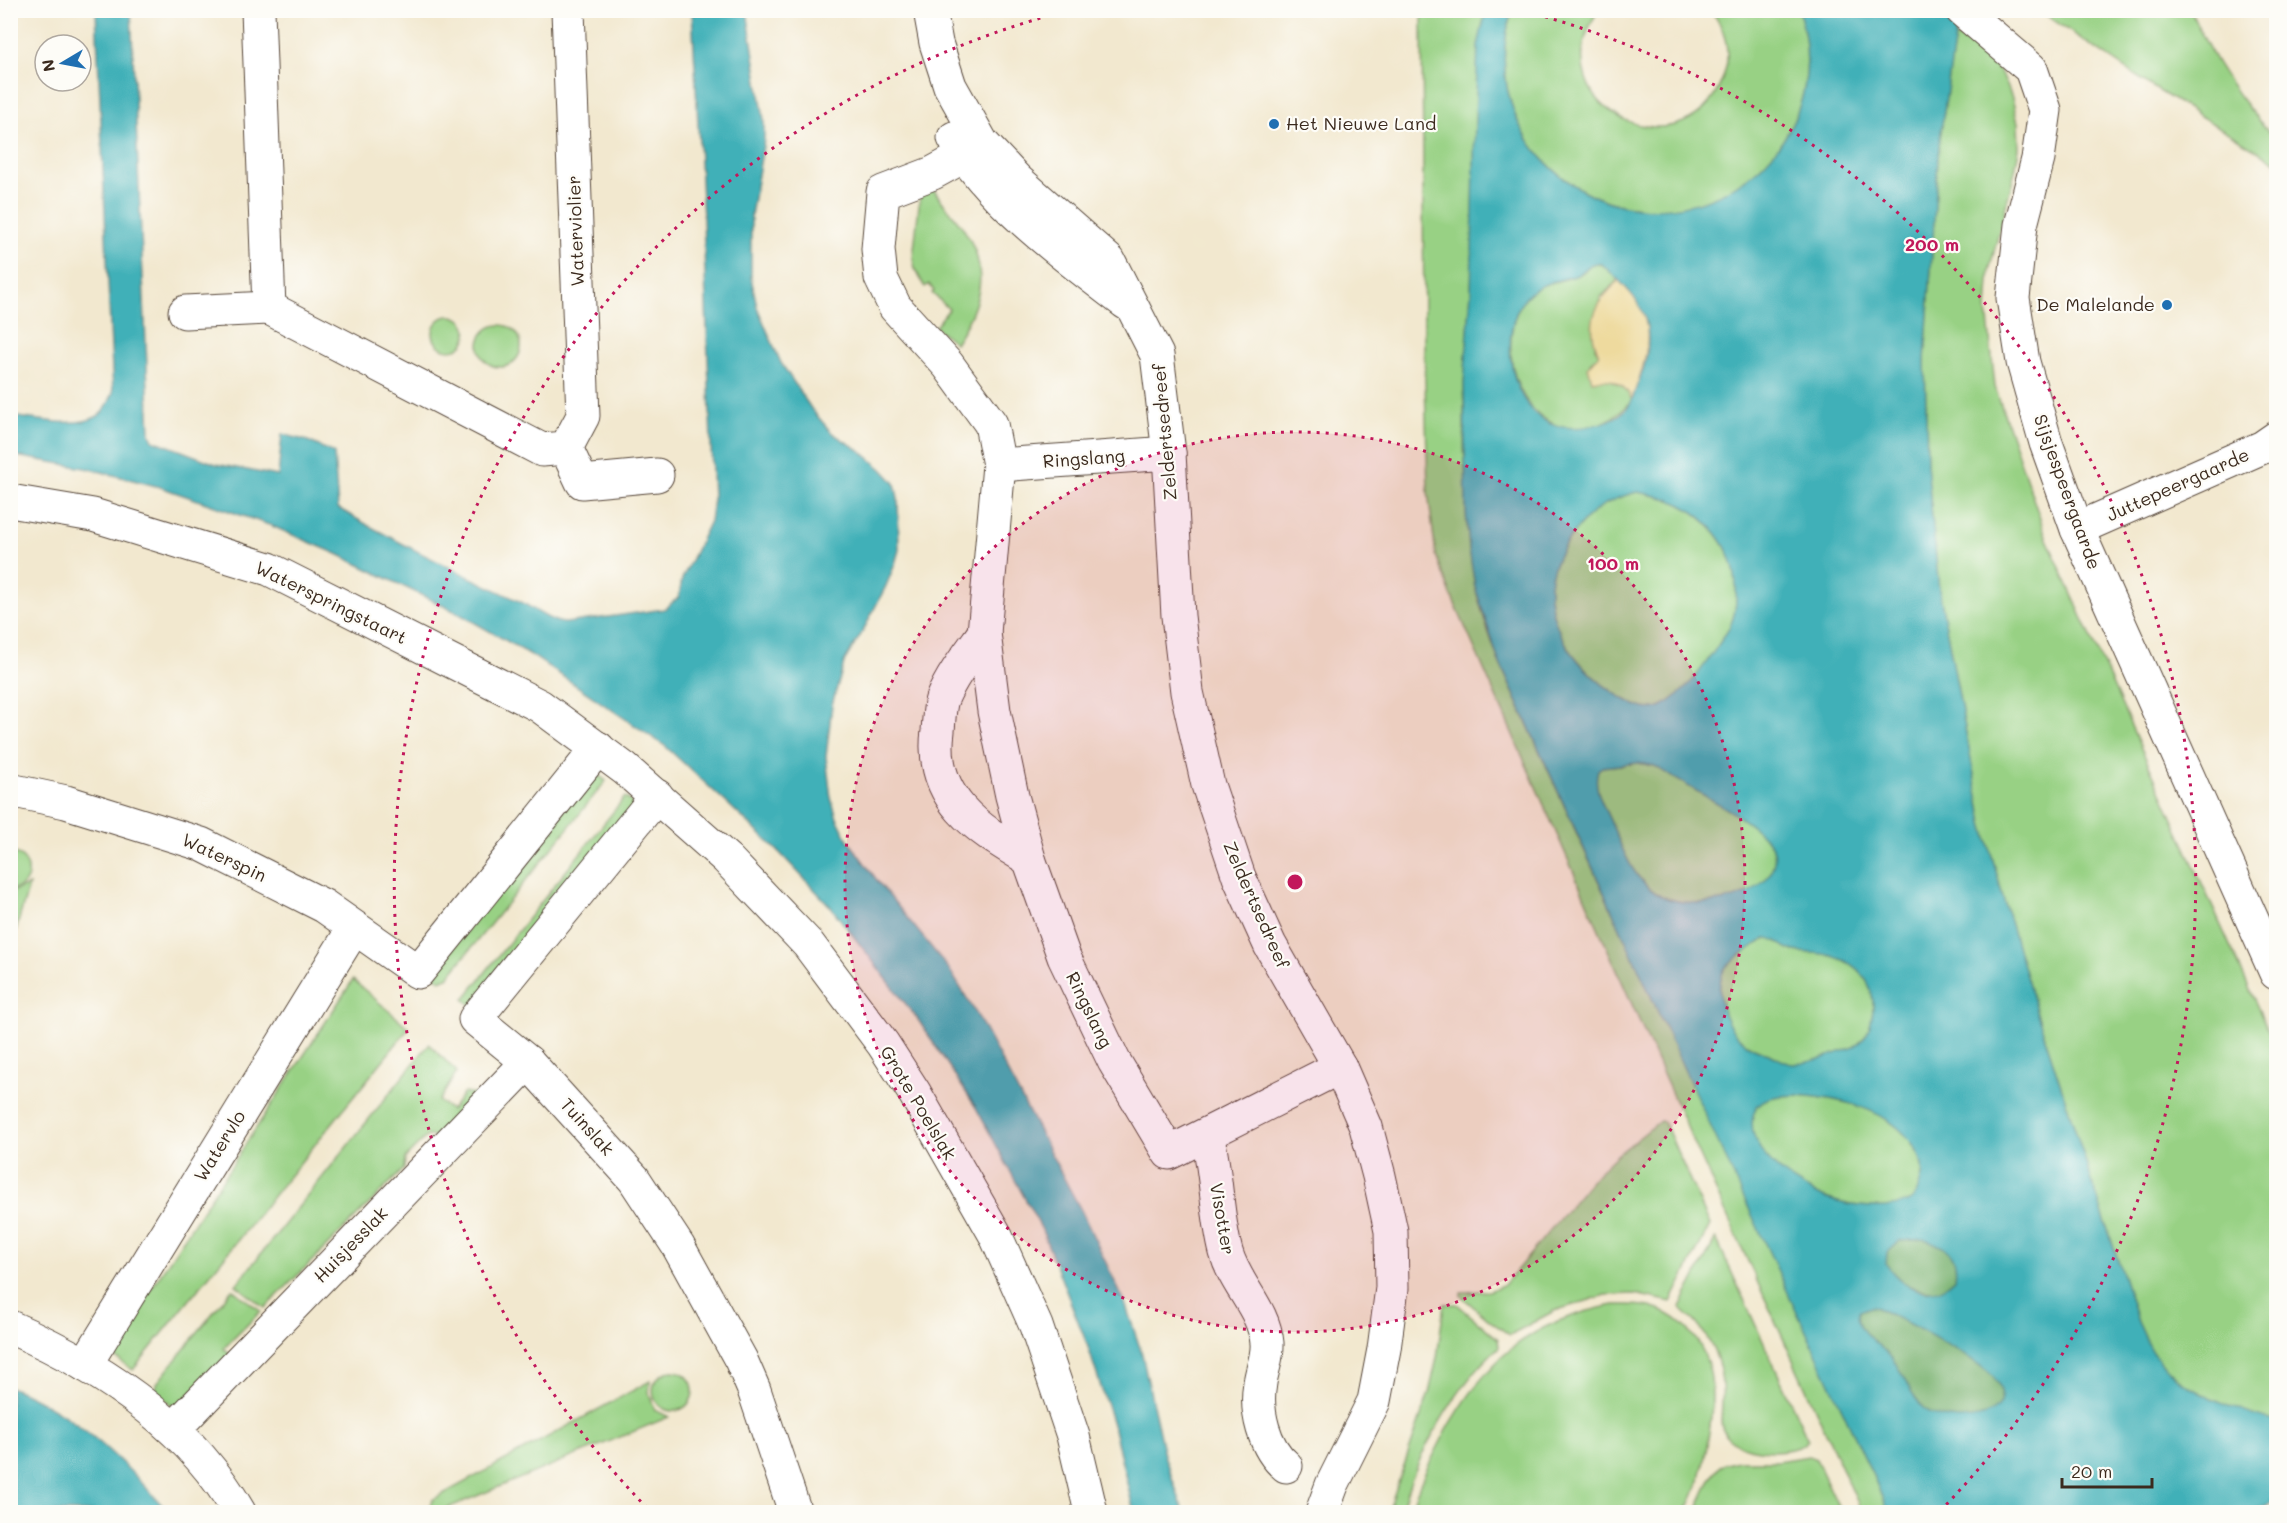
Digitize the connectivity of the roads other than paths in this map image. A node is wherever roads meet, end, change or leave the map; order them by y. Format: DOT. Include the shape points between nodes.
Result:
graph roads {
  1 [pos="258,10"];
  2 [pos="568,10"];
  3 [pos="908,10"];
  4 [pos="930,10"];
  5 [pos="1963,12"];
  6 [pos="964,156"];
  7 [pos="270,308"];
  8 [pos="1135,310"];
  9 [pos="185,312"];
  10 [pos="2277,438"];
  11 [pos="566,448"];
  12 [pos="1169,453"];
  13 [pos="999,465"];
  14 [pos="657,475"];
  15 [pos="10,501"];
  16 [pos="2077,529"];
  17 [pos="984,633"];
  18 [pos="598,748"];
  19 [pos="625,769"];
  20 [pos="10,790"];
  21 [pos="657,796"];
  22 [pos="1029,859"];
  23 [pos="354,928"];
  24 [pos="2277,973"];
  25 [pos="528,1062"];
  26 [pos="1340,1067"];
  27 [pos="1207,1135"];
  28 [pos="10,1327"];
  29 [pos="85,1365"];
  30 [pos="174,1429"];
  31 [pos="1286,1466"];
  32 [pos="239,1512"];
  33 [pos="795,1512"];
  34 [pos="1091,1512"];
  35 [pos="1322,1512"];
  1 -- 7 [label="street"];
  2 -- 11 [label="street, Waterviolier" via="583,416"];
  3 -- 6 [label="street, Zeldertsedreef" via="912,40 932,95"];
  4 -- 8 [label="street, Zeldertsedreef" via="950,86 982,143 1018,181 1109,261"];
  5 -- 16 [label="street, Sijsjespeergaarde" via="2031,69 2046,111 2021,225 2013,298 2023,362 2046,443"];
  6 -- 8 [label="street, Zeldertsedreef" via="997,196"];
  6 -- 13 [label="street, Ringslang" via="883,192 878,249 881,278 895,307 948,365 991,424"];
  7 -- 9 [label="street"];
  7 -- 11 [label="street" via="542,450"];
  8 -- 12 [label="street, Zeldertsedreef" via="1157,355"];
  10 -- 16 [label="street, Juttepeergaarde"];
  11 -- 14 [label="street" via="582,482"];
  12 -- 13 [label="street, Ringslang"];
  12 -- 26 [label="street, Zeldertsedreef" via="1178,616 1187,692 1208,785 1239,877 1270,945"];
  13 -- 17 [label="street, Ringslang"];
  15 -- 18 [label="street, Waterspringstaart" via="93,515 269,569 540,706"];
  16 -- 24 [label="street, Sijsjespeergaarde"];
  17 -- 22 [label="street, Ringslang" via="994,711"];
  17 -- 22 [label="street, Ringslang" via="942,701 936,742 941,776 958,808 987,834"];
  18 -- 19 [label="street, Waterspringstaart"];
  18 -- 23 [label="street, Waterspin" via="418,972"];
  19 -- 21 [label="street, Grote Poelslak"];
  20 -- 23 [label="street, Waterspin" via="66,802 201,844 324,906"];
  21 -- 25 [label="street, Tuinslak" via="475,1018"];
  21 -- 34 [label="street, Grote Poelslak" via="727,859 808,944 914,1092 995,1234 1036,1326 1073,1436"];
  22 -- 27 [label="street, Ringslang" via="1064,957 1114,1061 1168,1153"];
  23 -- 29 [label="street, Watervlo"];
  25 -- 30 [label="street, Huisjesslak"];
  25 -- 33 [label="street, Tuinslak" via="634,1179 678,1246 741,1360"];
  26 -- 27 [label="street"];
  26 -- 35 [label="street, Zeldertsedreef" via="1366,1127 1379,1176 1391,1231 1392,1288 1374,1401"];
  27 -- 31 [label="street, Visotter" via="1226,1252 1237,1281 1266,1330 1266,1359 1259,1386 1261,1417 1272,1452"];
  28 -- 29 [label="street"];
  29 -- 30 [label="street" via="127,1390"];
  30 -- 32 [label="street" via="225,1489"];
}
